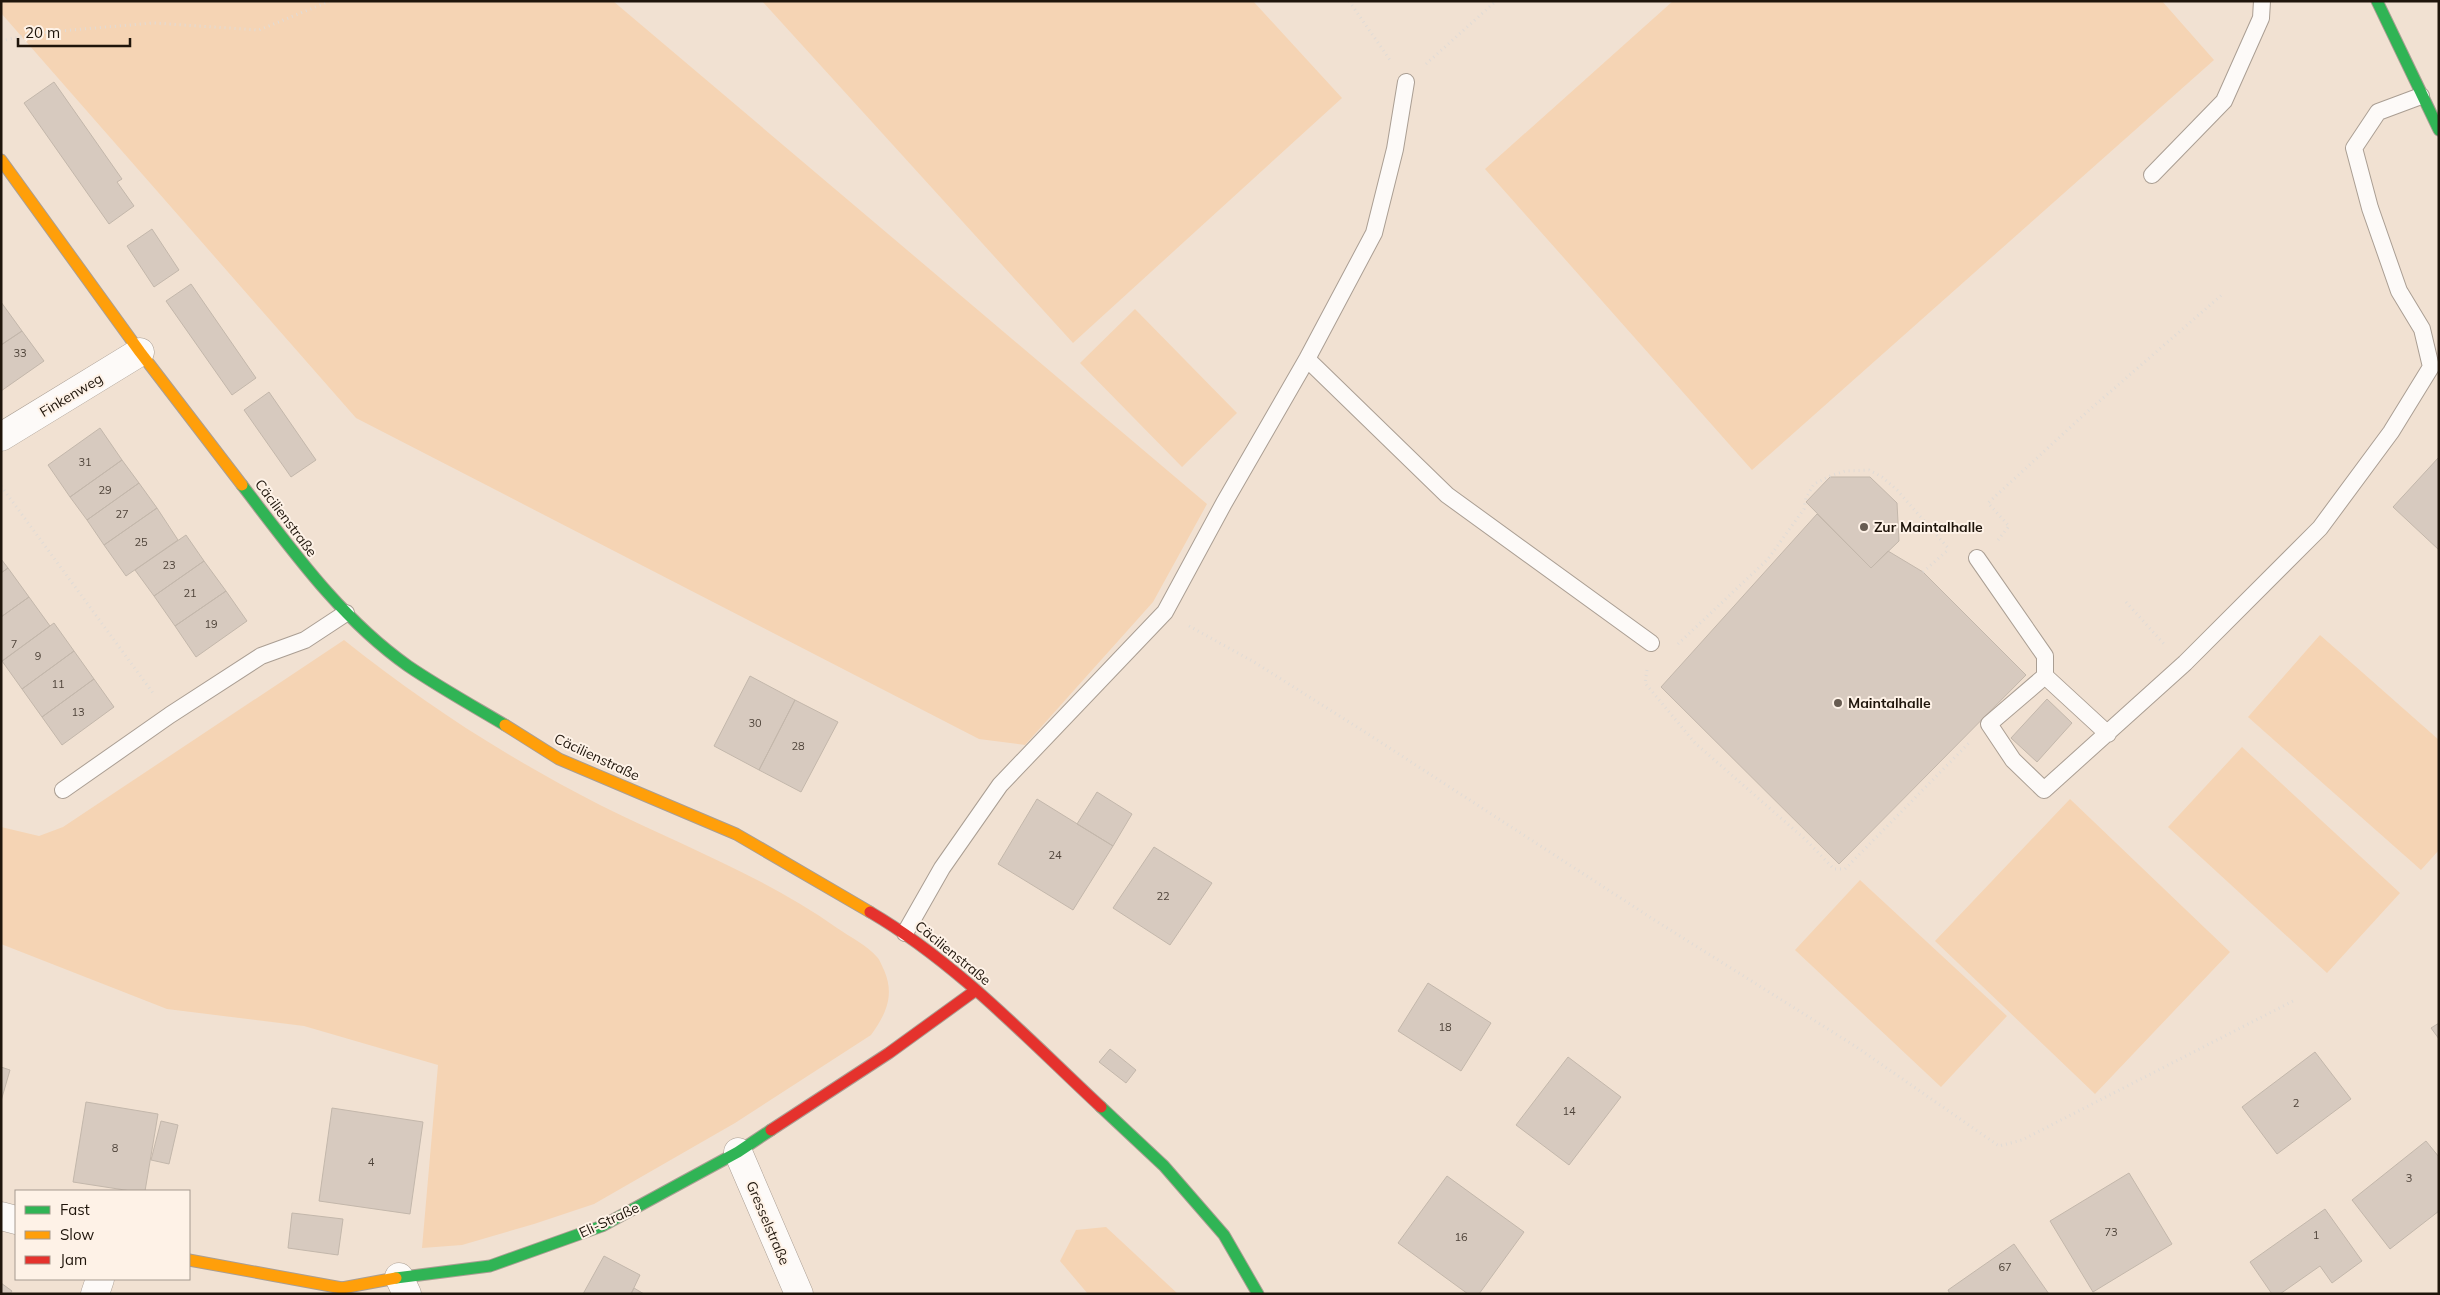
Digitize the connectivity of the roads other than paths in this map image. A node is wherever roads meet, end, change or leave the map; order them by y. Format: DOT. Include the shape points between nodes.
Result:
graph roads {
  1 [pos="2262,1"];
  2 [pos="2377,1"];
  3 [pos="1406,82"];
  4 [pos="2421,96"];
  5 [pos="2439,130"];
  6 [pos="1,160"];
  7 [pos="2152,175"];
  8 [pos="140,352"];
  9 [pos="1307,359"];
  10 [pos="1,437"];
  11 [pos="1977,558"];
  12 [pos="346,613"];
  13 [pos="1651,642"];
  14 [pos="2045,676"];
  15 [pos="2108,734"];
  16 [pos="63,790"];
  17 [pos="905,933"];
  18 [pos="976,990"];
  19 [pos="738,1152"];
  20 [pos="1,1216"];
  21 [pos="15,1220"];
  22 [pos="190,1260"];
  23 [pos="100,1280"];
  24 [pos="403,1285"];
  25 [pos="341,1291"];
  26 [pos="95,1294"];
  27 [pos="799,1294"];
  28 [pos="1258,1294"];
  1 -- 7 [label="lane" via="2261,18 2224,101"];
  2 -- 4 [label="street"];
  3 -- 9 [label="lane" via="1396,149 1374,233"];
  4 -- 5 [label="street"];
  4 -- 15 [label="lane" via="2378,112 2354,148 2370,208 2400,291 2422,329 2431,367 2391,432 2320,528 2185,663"];
  6 -- 8 [label="street, Cäcilienstraße"];
  8 -- 10 [label="street, Finkenweg"];
  8 -- 12 [label="street, Cäcilienstraße" via="308,571"];
  9 -- 13 [label="lane" via="1447,495"];
  9 -- 17 [label="lane" via="1164,612 1000,785 942,868"];
  11 -- 14 [label="lane" via="2045,656"];
  12 -- 16 [label="lane" via="305,640 260,656"];
  12 -- 17 [label="street, Cäcilienstraße" via="407,665 559,759 736,834"];
  14 -- 15 [label="lane"];
  14 -- 15 [label="lane" via="1989,724 2013,760 2044,790"];
  17 -- 18 [label="street, Cäcilienstraße"];
  18 -- 19 [label="street, Eli-Straße"];
  18 -- 28 [label="street, Cäcilienstraße" via="1164,1166 1224,1236"];
  19 -- 24 [label="street, Eli-Straße" via="602,1226 490,1266"];
  19 -- 27 [label="street, Gresselstraße"];
  20 -- 21 [label="street"];
  22 -- 25 [label="street, Eli-Straße"];
  23 -- 26 [label="street"];
  24 -- 25 [label="street, Eli-Straße"];
}
